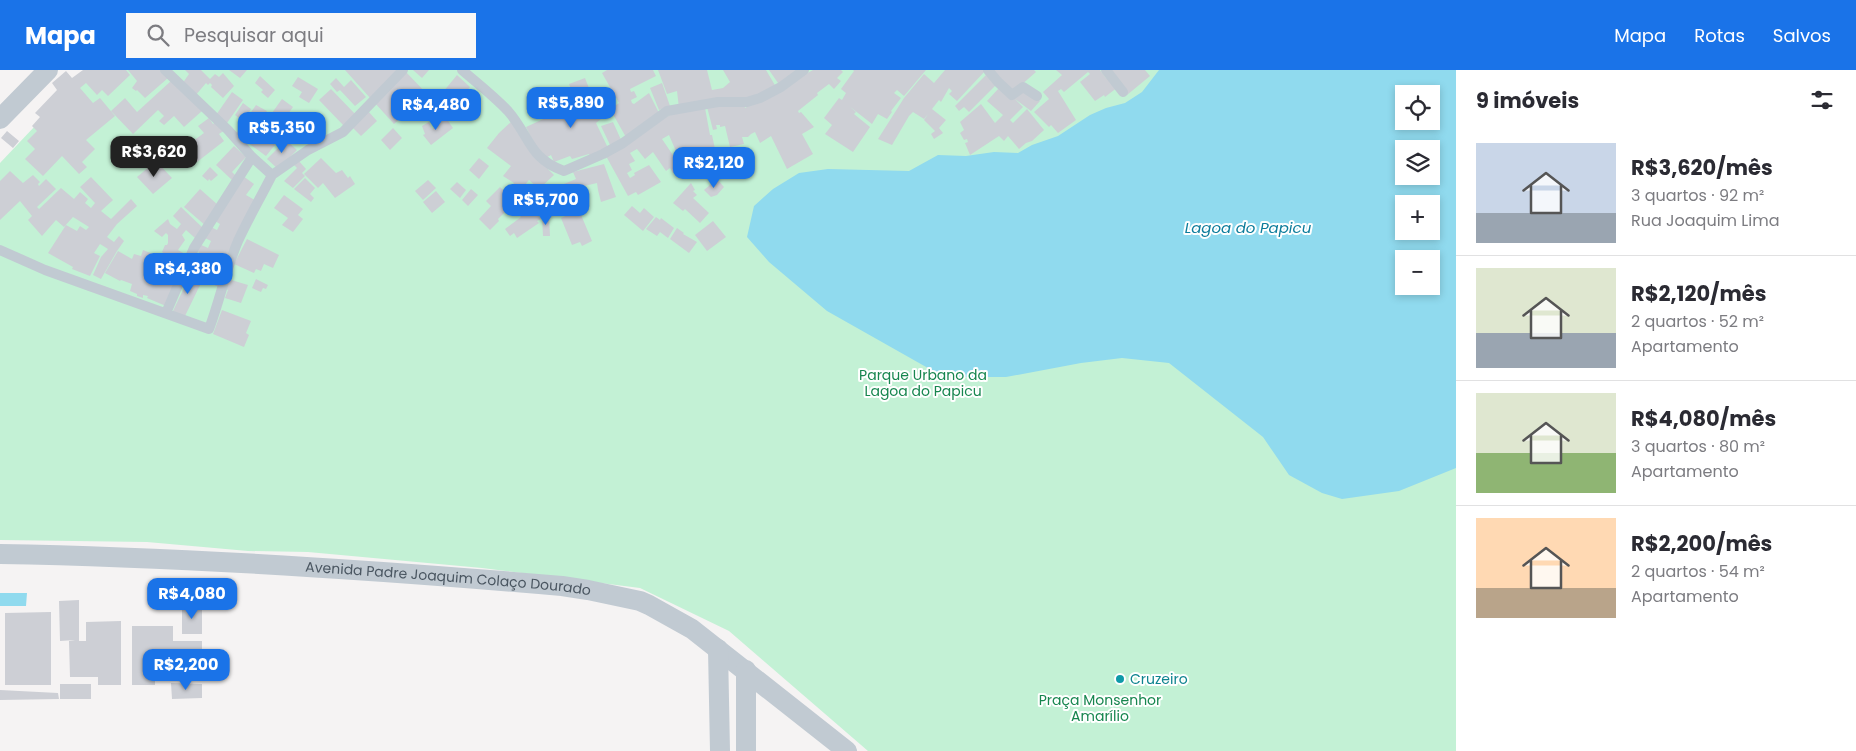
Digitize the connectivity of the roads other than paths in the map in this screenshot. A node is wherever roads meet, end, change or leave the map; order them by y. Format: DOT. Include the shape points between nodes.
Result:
graph roads {
  1 [pos="48,70"];
  2 [pos="165,70"];
  3 [pos="403,70"];
  4 [pos="462,70"];
  5 [pos="804,70"];
  6 [pos="988,70"];
  7 [pos="1106,70"];
  8 [pos="1123,92"];
  9 [pos="1036,96"];
  10 [pos="0,120"];
  11 [pos="252,157"];
  12 [pos="272,176"];
  13 [pos="0,250"];
  14 [pos="166,314"];
  15 [pos="0,554"];
  16 [pos="718,649"];
  17 [pos="746,670"];
  18 [pos="720,751"];
  19 [pos="746,751"];
  20 [pos="846,751"];
  1 -- 10 [label="street"];
  2 -- 11 [label="lane"];
  3 -- 12 [label="lane" via="343,132 308,150"];
  4 -- 5 [label="lane" via="508,111 536,155 564,171 623,143 667,111 718,102 747,102 781,87"];
  6 -- 9 [label="lane" via="1012,95 1023,87"];
  7 -- 8 [label="lane"];
  11 -- 12 [label="lane"];
  11 -- 14 [label="lane" via="194,248"];
  12 -- 14 [label="lane" via="238,241 209,329"];
  13 -- 14 [label="lane"];
  15 -- 16 [label="street, Avenida Padre Joaquim Colaço Dourado" via="189,559 401,572 588,590 649,605 692,629"];
  16 -- 17 [label="street, Avenida Padre Joaquim Colaço Dourado"];
  16 -- 18 [label="street"];
  17 -- 19 [label="street"];
  17 -- 20 [label="street, Avenida Padre Joaquim Colaço Dourado"];
}
